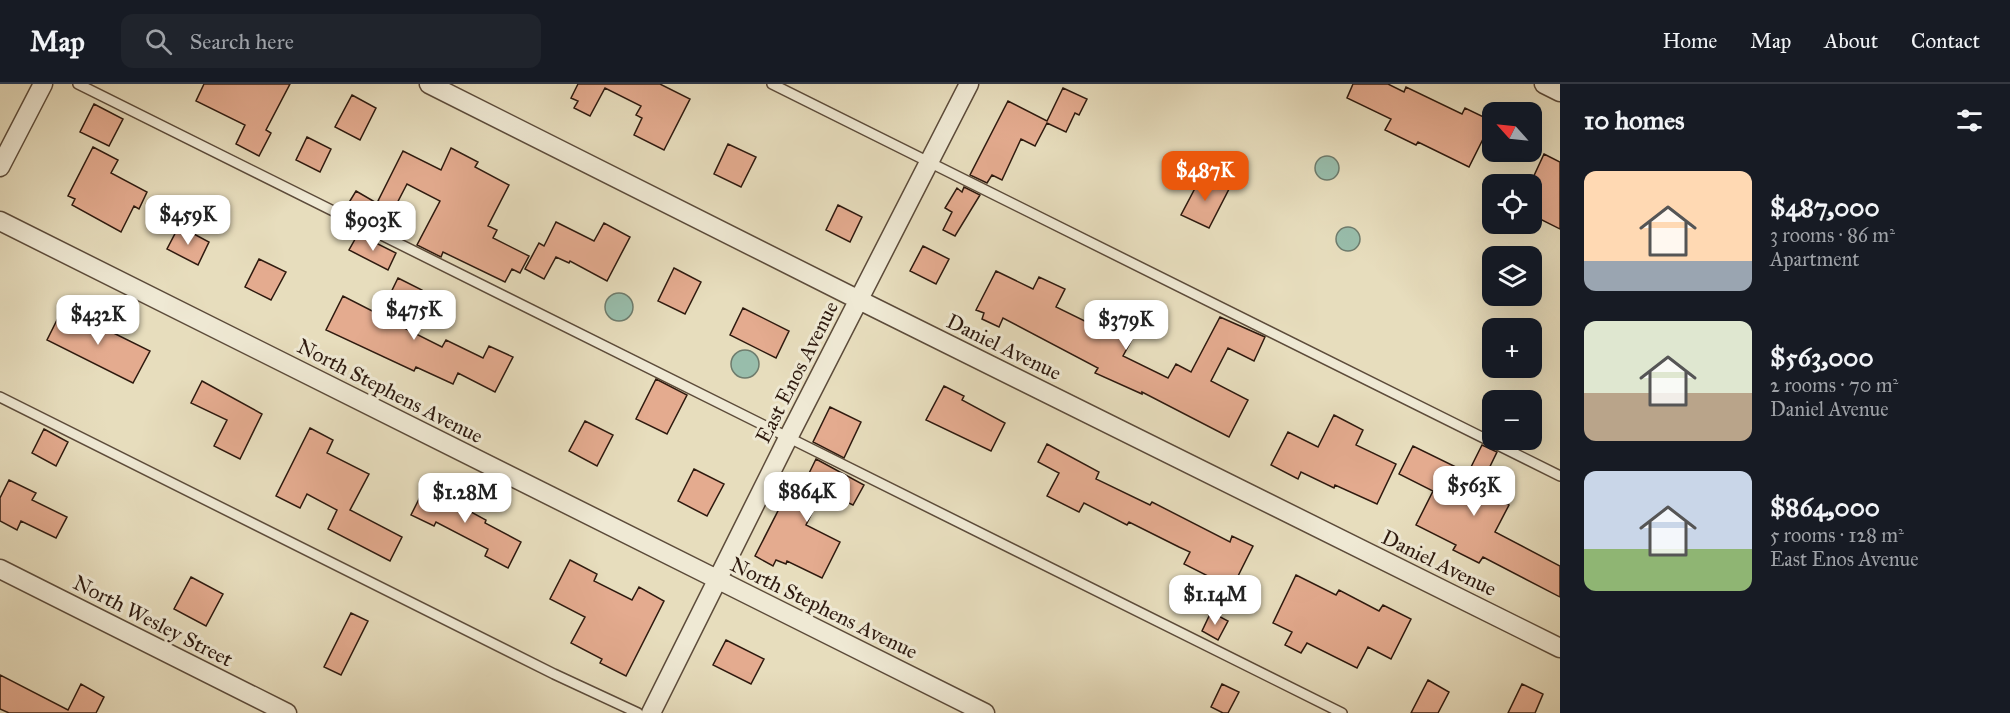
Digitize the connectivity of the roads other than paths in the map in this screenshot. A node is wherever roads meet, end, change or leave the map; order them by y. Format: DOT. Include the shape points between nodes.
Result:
graph roads {
  1 [pos="43,84"];
  2 [pos="78,84"];
  3 [pos="429,84"];
  4 [pos="772,84"];
  5 [pos="969,84"];
  6 [pos="1544,84"];
  7 [pos="1560,92"];
  8 [pos="928,162"];
  9 [pos="0,167"];
  10 [pos="0,221"];
  11 [pos="859,300"];
  12 [pos="0,397"];
  13 [pos="788,438"];
  14 [pos="1560,476"];
  15 [pos="0,569"];
  16 [pos="718,581"];
  17 [pos="1560,648"];
  18 [pos="287,713"];
  19 [pos="638,713"];
  20 [pos="651,713"];
  21 [pos="986,713"];
  22 [pos="1342,713"];
  1 -- 9 [label="street"];
  2 -- 13 [label="lane"];
  3 -- 11 [label="street, Daniel Avenue"];
  4 -- 8 [label="lane"];
  5 -- 8 [label="street, East Enos Avenue"];
  6 -- 7 [label="street"];
  8 -- 11 [label="street, East Enos Avenue"];
  8 -- 14 [label="lane"];
  10 -- 16 [label="street, North Stephens Avenue"];
  11 -- 13 [label="street, East Enos Avenue"];
  11 -- 17 [label="street, Daniel Avenue"];
  12 -- 19 [label="lane"];
  13 -- 16 [label="street, East Enos Avenue"];
  13 -- 22 [label="lane"];
  15 -- 18 [label="street, North Wesley Street"];
  16 -- 20 [label="street, East Enos Avenue"];
  16 -- 21 [label="street, North Stephens Avenue"];
}
